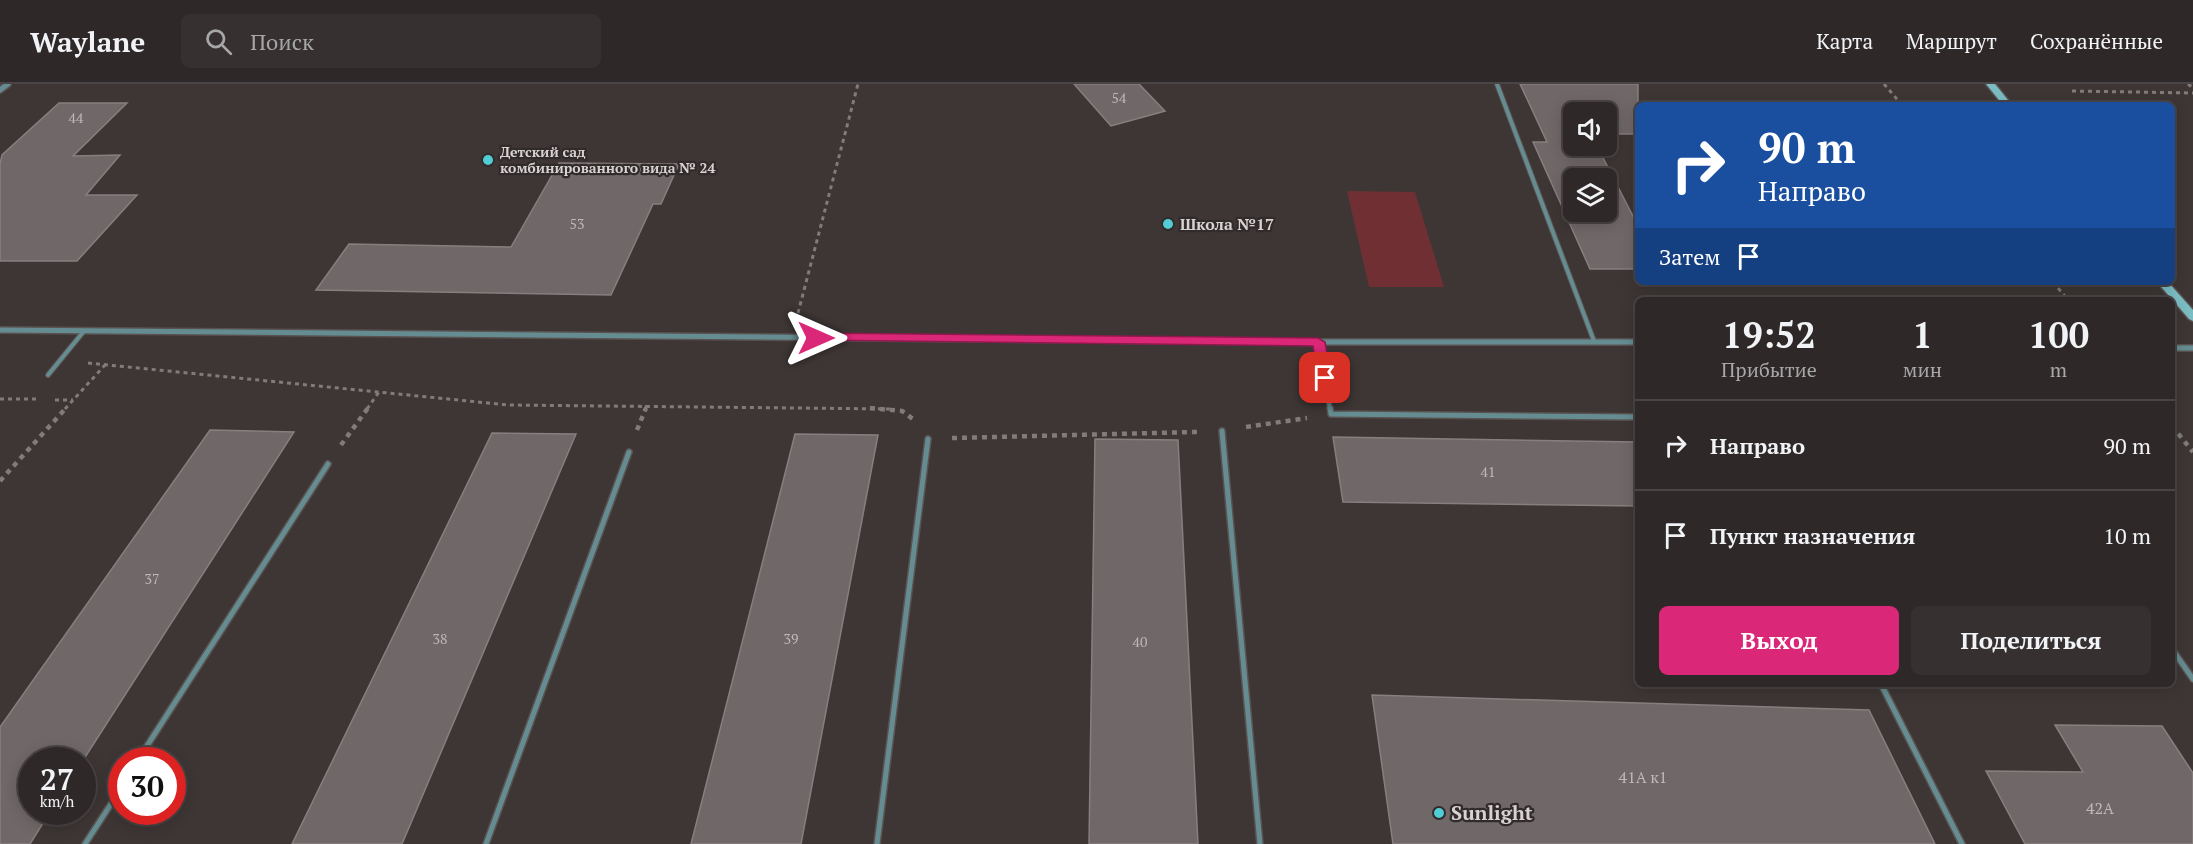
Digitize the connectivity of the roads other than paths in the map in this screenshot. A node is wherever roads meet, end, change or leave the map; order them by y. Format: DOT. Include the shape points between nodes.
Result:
graph roads {
  1 [pos="8,84"];
  2 [pos="1497,84"];
  3 [pos="1990,84"];
  4 [pos="0,90"];
  5 [pos="2005,102"];
  6 [pos="2165,285"];
  7 [pos="2193,317"];
  8 [pos="0,330"];
  9 [pos="84,331"];
  10 [pos="1594,341"];
  11 [pos="1318,342"];
  12 [pos="1635,342"];
  13 [pos="2175,348"];
  14 [pos="2193,348"];
  15 [pos="48,375"];
  16 [pos="1635,417"];
  17 [pos="1222,431"];
  18 [pos="928,439"];
  19 [pos="629,452"];
  20 [pos="328,464"];
  21 [pos="2175,653"];
  22 [pos="2193,679"];
  23 [pos="1883,687"];
  24 [pos="146,747"];
  25 [pos="108,809"];
  26 [pos="85,844"];
  27 [pos="486,844"];
  28 [pos="877,844"];
  29 [pos="1260,844"];
  30 [pos="1962,844"];
  1 -- 4 [label="street"];
  2 -- 10 [label="lane"];
  3 -- 5 [label="main road"];
  6 -- 7 [label="main road"];
  8 -- 9 [label="street"];
  9 -- 11 [label="street"];
  9 -- 15 [label="lane"];
  10 -- 11 [label="street"];
  10 -- 12 [label="street"];
  11 -- 16 [label="lane" via="1331,414"];
  13 -- 14 [label="street"];
  17 -- 29 [label="lane"];
  18 -- 28 [label="lane"];
  19 -- 27 [label="lane"];
  20 -- 24 [label="lane"];
  21 -- 22 [label="lane"];
  23 -- 30 [label="lane"];
  25 -- 26 [label="lane"];
}
